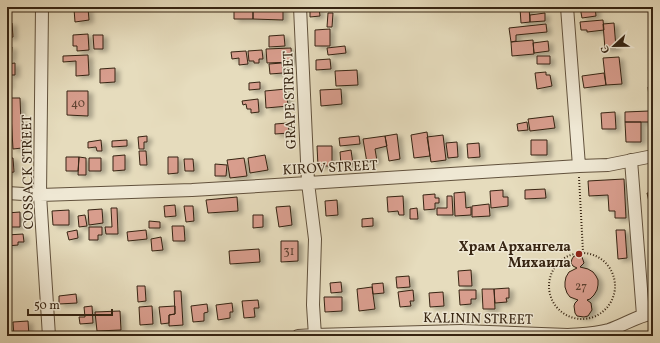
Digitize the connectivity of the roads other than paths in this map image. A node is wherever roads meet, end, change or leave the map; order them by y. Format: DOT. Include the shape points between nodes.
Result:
graph roads {
  1 [pos="42,7"];
  2 [pos="300,7"];
  3 [pos="567,7"];
  4 [pos="653,156"];
  5 [pos="631,160"];
  6 [pos="579,166"];
  7 [pos="308,183"];
  8 [pos="7,193"];
  9 [pos="40,195"];
  10 [pos="648,314"];
  11 [pos="315,335"];
  12 [pos="583,335"];
  13 [pos="49,336"];
  14 [pos="298,336"];
  1 -- 9 [label="street, COSSACK STREET"];
  2 -- 7 [label="street, GRAPE STREET"];
  3 -- 6 [label="street"];
  4 -- 5 [label="street, KIROV STREET"];
  5 -- 6 [label="street, KIROV STREET" via="608,165"];
  5 -- 10 [label="street"];
  6 -- 7 [label="street, KIROV STREET"];
  7 -- 9 [label="street, KIROV STREET"];
  7 -- 11 [label="street, GRAPE STREET" via="315,239"];
  8 -- 9 [label="street, KIROV STREET"];
  9 -- 13 [label="street, COSSACK STREET"];
  10 -- 12 [label="street, KALININ STREET" via="608,330"];
  11 -- 12 [label="street, KALININ STREET" via="461,331"];
  11 -- 14 [label="street, KALININ STREET"];
}
